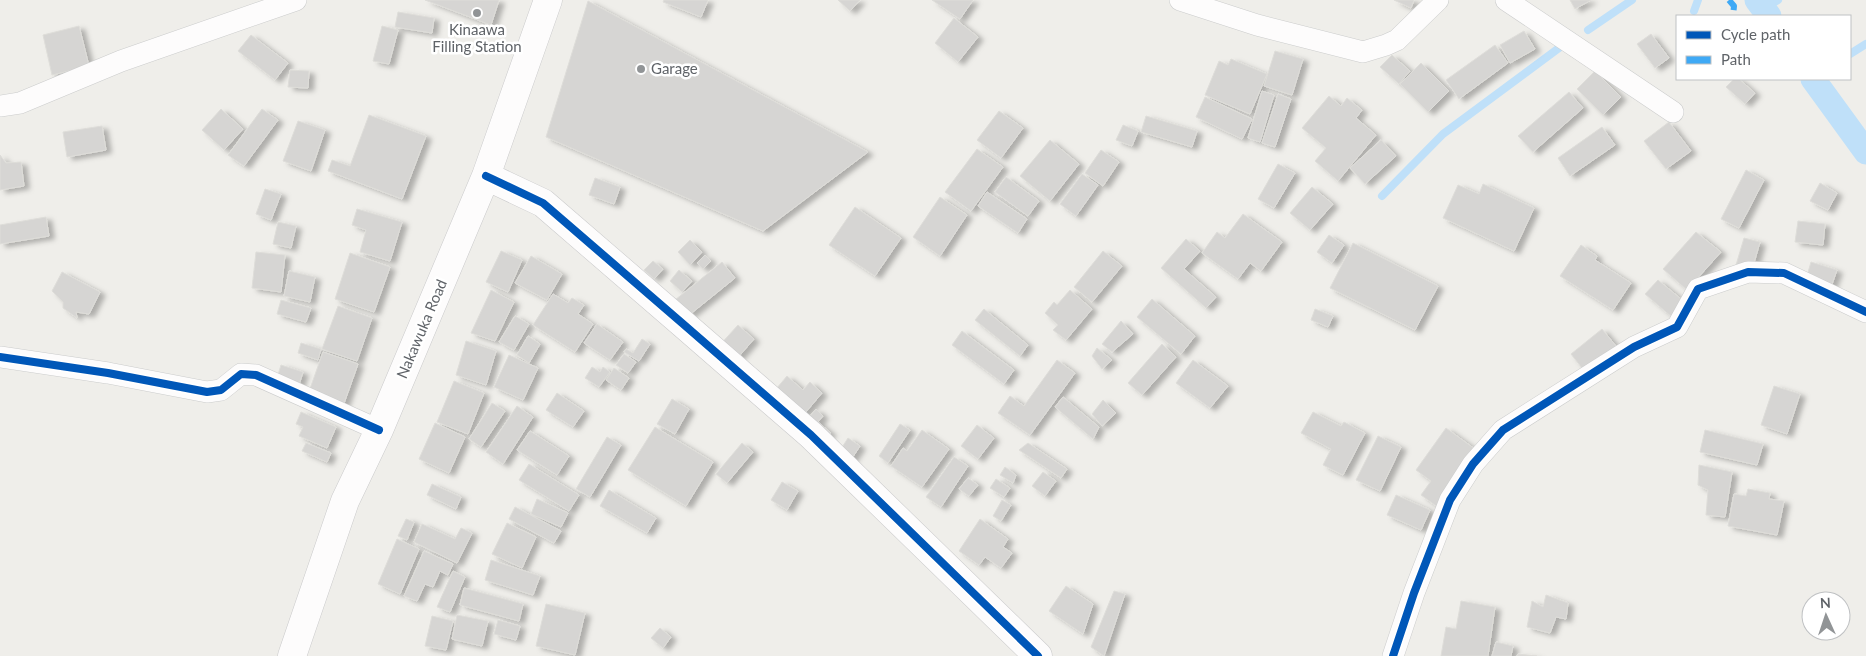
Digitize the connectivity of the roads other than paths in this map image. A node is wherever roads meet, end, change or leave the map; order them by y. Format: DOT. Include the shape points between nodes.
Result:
graph roads {
  1 [pos="296,0"];
  2 [pos="548,0"];
  3 [pos="1180,0"];
  4 [pos="1438,0"];
  5 [pos="1506,0"];
  6 [pos="0,106"];
  7 [pos="1673,112"];
  8 [pos="486,176"];
  9 [pos="1866,312"];
  10 [pos="0,357"];
  11 [pos="379,430"];
  12 [pos="292,656"];
  13 [pos="1038,656"];
  14 [pos="1393,656"];
  1 -- 6 [label="street" via="121,61 20,103"];
  2 -- 8 [label="street, Nakawuka Road"];
  3 -- 4 [label="street" via="1257,25 1363,52 1397,40"];
  5 -- 7 [label="street"];
  8 -- 11 [label="street, Nakawuka Road"];
  8 -- 13 [label="street" via="543,203 718,354 811,435"];
  9 -- 14 [label="street" via="1784,273 1748,272 1698,289 1677,327 1634,347 1503,430 1473,464 1450,500"];
  10 -- 11 [label="street" via="207,392 221,390 241,374 256,375"];
  11 -- 12 [label="street, Nakawuka Road" via="345,501"];
}
